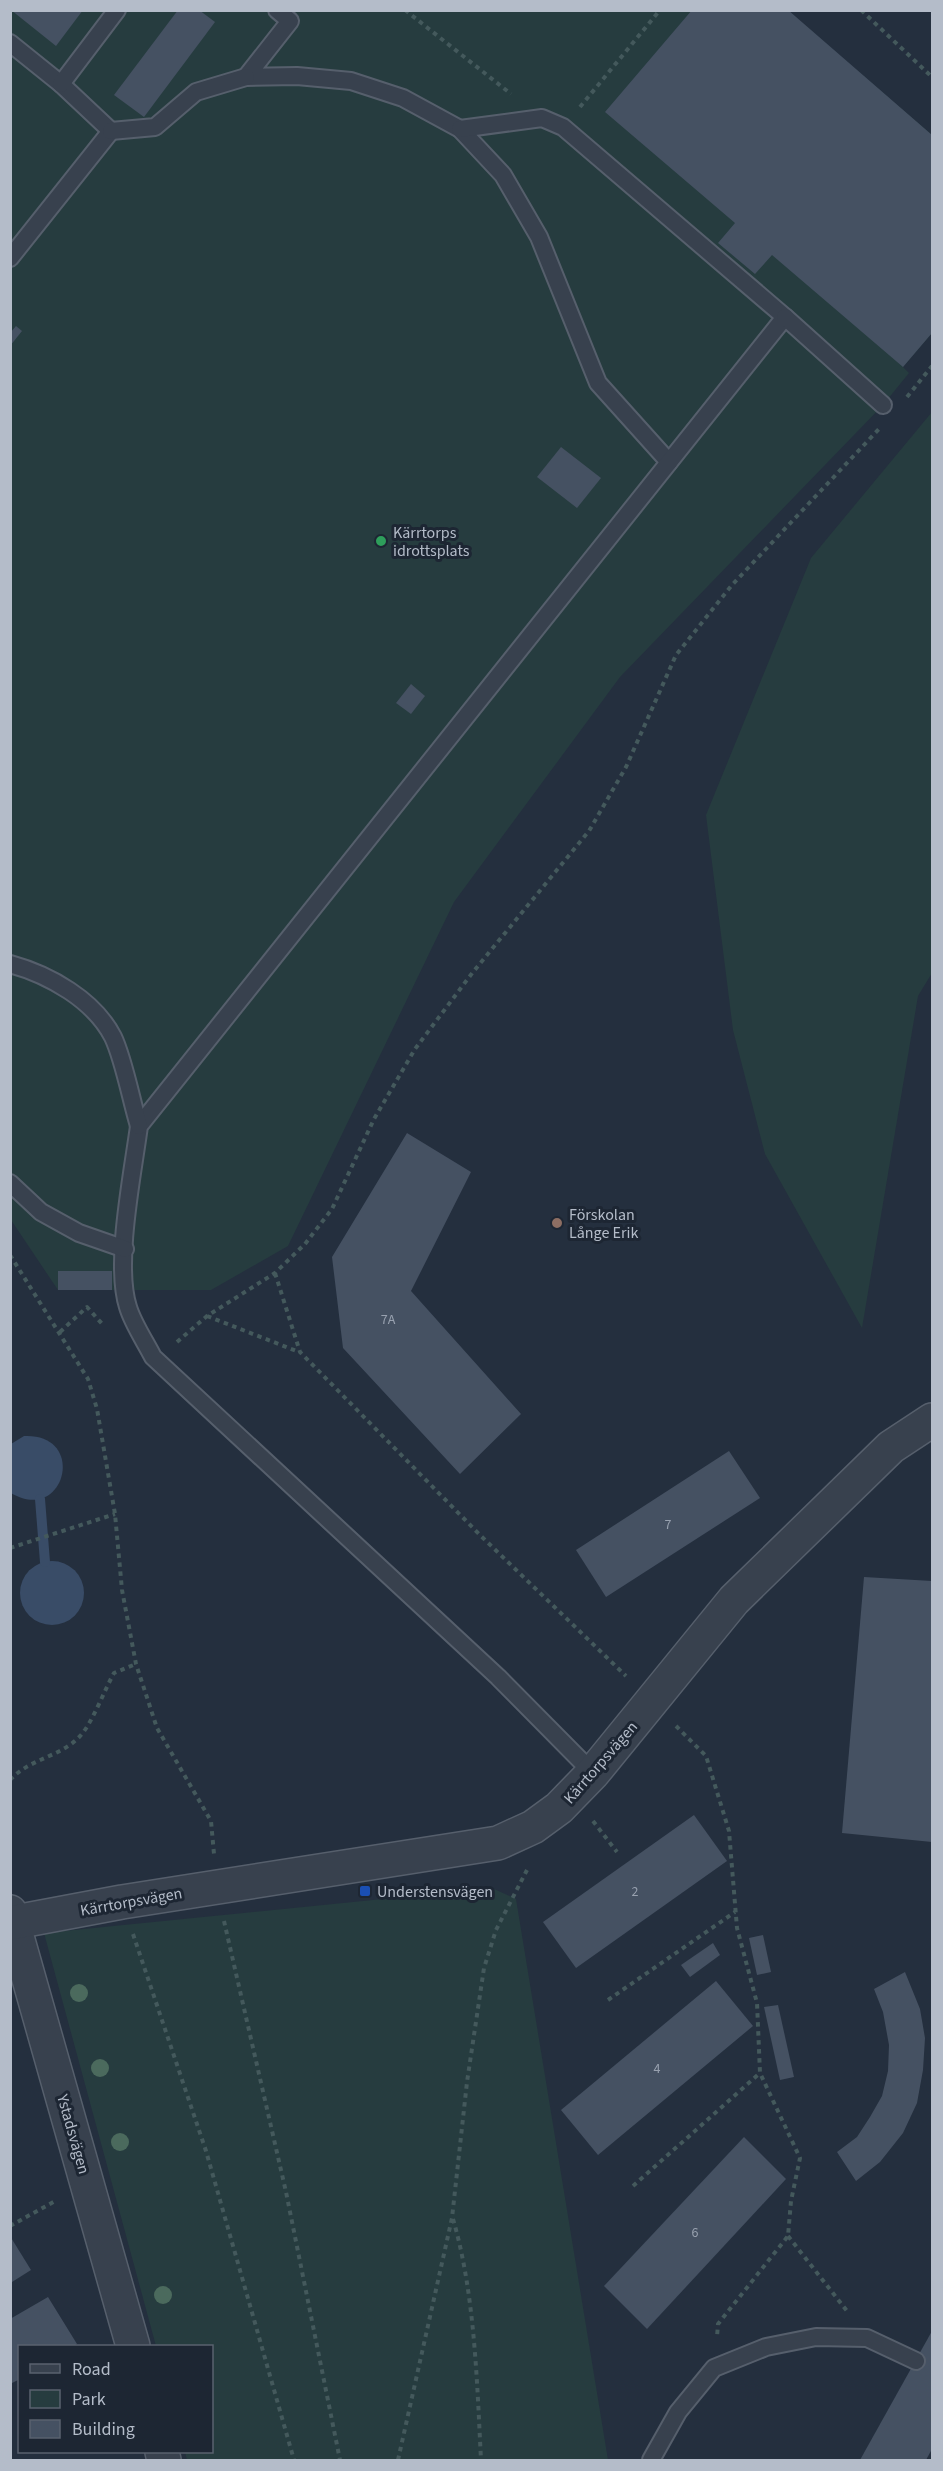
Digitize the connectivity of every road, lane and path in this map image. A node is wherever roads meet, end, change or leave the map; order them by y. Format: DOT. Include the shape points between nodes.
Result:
graph roads {
  1 [pos="117,10"];
  2 [pos="277,10"];
  3 [pos="405,10"];
  4 [pos="660,10"];
  5 [pos="861,10"];
  6 [pos="10,43"];
  7 [pos="246,77"];
  8 [pos="933,77"];
  9 [pos="61,84"];
  10 [pos="542,118"];
  11 [pos="563,127"];
  12 [pos="460,129"];
  13 [pos="111,130"];
  14 [pos="10,258"];
  15 [pos="785,317"];
  16 [pos="933,366"];
  17 [pos="891,406"];
  18 [pos="885,423"];
  19 [pos="669,462"];
  20 [pos="10,964"];
  21 [pos="139,1126"];
  22 [pos="10,1183"];
  23 [pos="125,1249"];
  24 [pos="10,1255"];
  25 [pos="207,1316"];
  26 [pos="300,1352"];
  27 [pos="933,1420"];
  28 [pos="115,1514"];
  29 [pos="10,1548"];
  30 [pos="136,1664"];
  31 [pos="652,1701"];
  32 [pos="593,1773"];
  33 [pos="10,1780"];
  34 [pos="591,1818"];
  35 [pos="616,1852"];
  36 [pos="529,1866"];
  37 [pos="218,1887"];
  38 [pos="122,1902"];
  39 [pos="736,1911"];
  40 [pos="12,1919"];
  41 [pos="608,2000"];
  42 [pos="760,2073"];
  43 [pos="633,2186"];
  44 [pos="90,2190"];
  45 [pos="453,2218"];
  46 [pos="10,2226"];
  47 [pos="788,2236"];
  48 [pos="867,2338"];
  49 [pos="133,2345"];
  50 [pos="916,2361"];
  51 [pos="714,2368"];
  52 [pos="294,2460"];
  53 [pos="340,2460"];
  54 [pos="398,2460"];
  55 [pos="481,2460"];
  56 [pos="651,2460"];
  1 -- 9 [label="lane"];
  2 -- 7 [label="lane" via="290,21"];
  3 -- 10 [label="path"];
  4 -- 11 [label="path"];
  5 -- 8 [label="path"];
  6 -- 9 [label="lane"];
  7 -- 12 [label="lane" via="351,81 403,98"];
  7 -- 13 [label="lane" via="196,92 154,127"];
  9 -- 13 [label="lane"];
  10 -- 11 [label="lane"];
  10 -- 12 [label="lane"];
  11 -- 15 [label="lane"];
  12 -- 19 [label="lane" via="503,175 539,237 598,383"];
  13 -- 14 [label="lane"];
  15 -- 17 [label="lane"];
  15 -- 19 [label="lane"];
  16 -- 17 [label="path"];
  18 -- 26 [label="path" via="732,585 676,655 626,767 589,831 415,1049 374,1119 332,1209 275,1274"];
  19 -- 21 [label="lane"];
  20 -- 21 [label="lane" via="82,998 112,1037"];
  21 -- 23 [label="lane"];
  22 -- 23 [label="lane" via="42,1212 79,1233"];
  23 -- 32 [label="lane" via="128,1308 153,1357 498,1677"];
  24 -- 28 [label="path" via="88,1379"];
  25 -- 26 [label="path"];
  26 -- 31 [label="path" via="481,1536"];
  27 -- 31 [label="street, Kärrtorpsvägen" via="891,1447 734,1600"];
  28 -- 29 [label="path"];
  28 -- 30 [label="path" via="122,1590"];
  30 -- 33 [label="path" via="114,1673 81,1735 64,1749 19,1770"];
  30 -- 37 [label="path" via="157,1728 211,1821"];
  31 -- 32 [label="street, Kärrtorpsvägen"];
  31 -- 39 [label="path" via="706,1756 729,1831"];
  32 -- 37 [label="street, Kärrtorpsvägen" via="559,1808 533,1827 498,1843"];
  34 -- 35 [label="path"];
  36 -- 45 [label="path" via="496,1930 484,1968"];
  37 -- 38 [label="street, Kärrtorpsvägen"];
  37 -- 53 [label="path" via="298,2248"];
  38 -- 40 [label="street, Kärrtorpsvägen"];
  38 -- 52 [label="path" via="206,2151"];
  39 -- 41 [label="path"];
  39 -- 42 [label="path" via="757,2003"];
  40 -- 44 [label="street, Ystadsvägen"];
  42 -- 43 [label="path"];
  42 -- 47 [label="path" via="800,2158"];
  44 -- 46 [label="path" via="55,2200"];
  44 -- 49 [label="street, Ystadsvägen"];
  45 -- 54 [label="path"];
  45 -- 55 [label="path" via="477,2363"];
  47 -- 48 [label="path"];
  47 -- 51 [label="path" via="718,2324"];
  48 -- 50 [label="lane"];
  48 -- 51 [label="lane" via="816,2337 766,2347"];
  51 -- 56 [label="lane" via="678,2412"];
}
